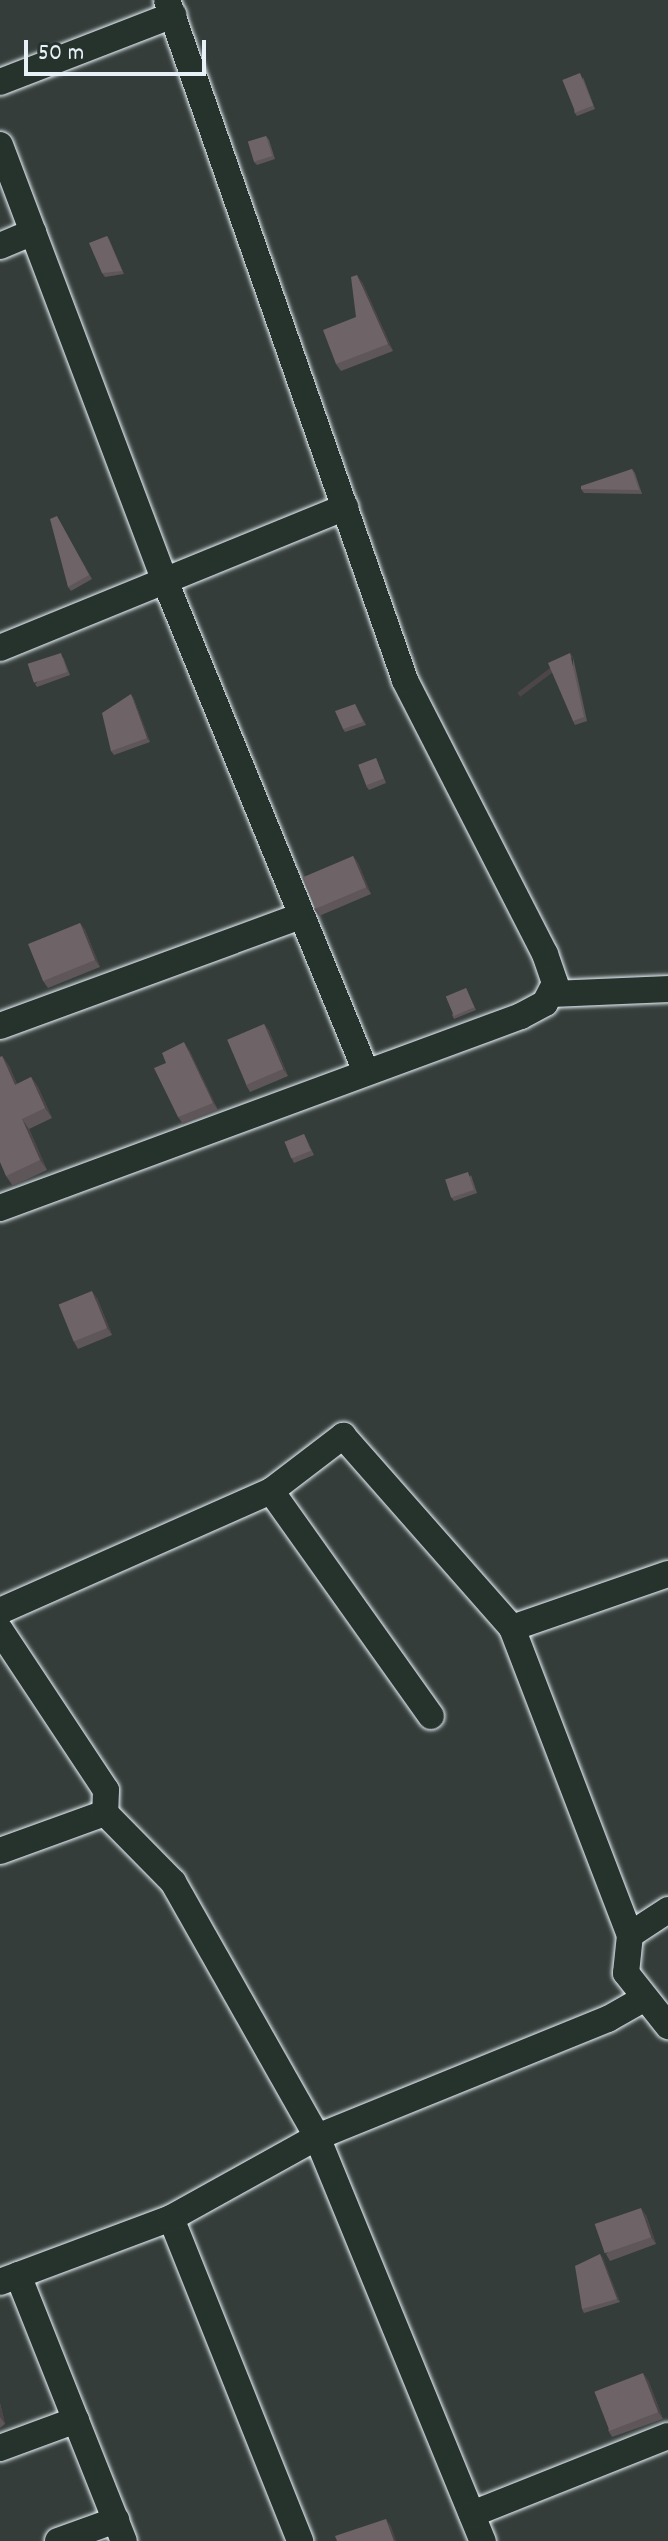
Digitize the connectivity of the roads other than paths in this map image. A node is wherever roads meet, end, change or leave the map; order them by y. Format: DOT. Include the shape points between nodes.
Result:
graph roads {
  1 [pos="170,8"];
  2 [pos="0,82"];
  3 [pos="0,145"];
  4 [pos="33,232"];
  5 [pos="0,246"];
  6 [pos="345,507"];
  7 [pos="165,581"];
  8 [pos="0,648"];
  9 [pos="301,916"];
  10 [pos="668,989"];
  11 [pos="553,994"];
  12 [pos="0,1026"];
  13 [pos="366,1072"];
  14 [pos="0,1208"];
  15 [pos="271,1491"];
  16 [pos="668,1574"];
  17 [pos="0,1611"];
  18 [pos="512,1628"];
  19 [pos="0,1630"];
  20 [pos="431,1716"];
  21 [pos="105,1813"];
  22 [pos="0,1851"];
  23 [pos="668,1910"];
  24 [pos="630,1935"];
  25 [pos="643,1999"];
  26 [pos="668,2026"];
  27 [pos="317,2137"];
  28 [pos="171,2218"];
  29 [pos="9,2278"];
  30 [pos="76,2420"];
  31 [pos="668,2436"];
  32 [pos="0,2448"];
  33 [pos="472,2514"];
  34 [pos="120,2530"];
  35 [pos="58,2541"];
  36 [pos="300,2541"];
  37 [pos="483,2541"];
  1 -- 2 [label="street"];
  1 -- 6 [label="street"];
  3 -- 4 [label="street"];
  4 -- 5 [label="street"];
  4 -- 7 [label="street"];
  6 -- 7 [label="street"];
  6 -- 11 [label="street" via="405,680 545,954"];
  7 -- 8 [label="street"];
  7 -- 9 [label="street"];
  9 -- 12 [label="street"];
  9 -- 13 [label="street"];
  10 -- 11 [label="street"];
  11 -- 13 [label="street" via="521,1016"];
  13 -- 14 [label="street"];
  15 -- 17 [label="street"];
  15 -- 18 [label="street" via="343,1436"];
  15 -- 20 [label="street"];
  16 -- 18 [label="street"];
  18 -- 24 [label="street"];
  19 -- 21 [label="street" via="106,1790"];
  21 -- 22 [label="street"];
  21 -- 27 [label="street" via="173,1882"];
  23 -- 24 [label="street"];
  24 -- 25 [label="street" via="626,1973"];
  25 -- 26 [label="street"];
  25 -- 27 [label="street" via="608,2019"];
  27 -- 28 [label="street"];
  27 -- 33 [label="street"];
  28 -- 29 [label="street"];
  28 -- 36 [label="street"];
  29 -- 30 [label="street"];
  30 -- 32 [label="street"];
  30 -- 34 [label="street"];
  31 -- 33 [label="street"];
  33 -- 37 [label="street"];
  34 -- 35 [label="street"];
}
